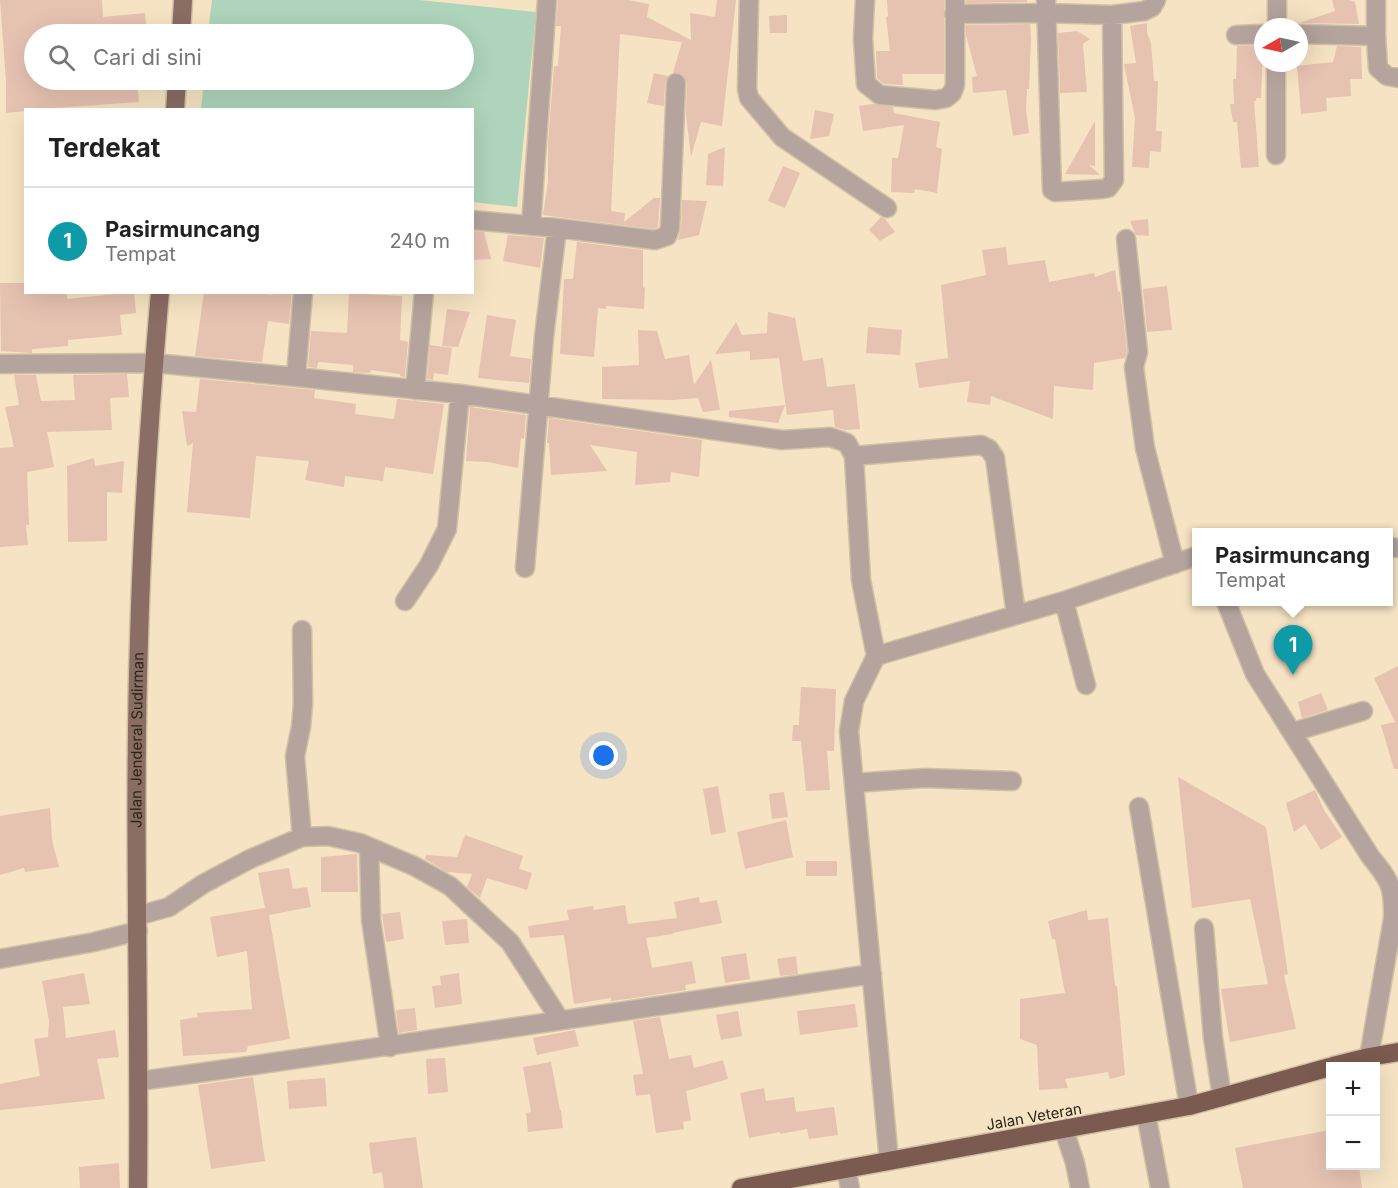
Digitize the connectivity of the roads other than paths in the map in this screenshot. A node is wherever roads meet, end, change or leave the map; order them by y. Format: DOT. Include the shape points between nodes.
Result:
graph roads {
  1 [pos="183,0"];
  2 [pos="547,0"];
  3 [pos="749,0"];
  4 [pos="865,0"];
  5 [pos="1156,0"];
  6 [pos="1276,0"];
  7 [pos="1376,0"];
  8 [pos="955,7"];
  9 [pos="1046,7"];
  10 [pos="1112,15"];
  11 [pos="1276,18"];
  12 [pos="182,24"];
  13 [pos="1254,34"];
  14 [pos="1308,34"];
  15 [pos="1236,35"];
  16 [pos="1376,36"];
  17 [pos="1276,72"];
  18 [pos="1398,78"];
  19 [pos="676,83"];
  20 [pos="176,90"];
  21 [pos="175,108"];
  22 [pos="1276,155"];
  23 [pos="887,208"];
  24 [pos="474,219"];
  25 [pos="531,226"];
  26 [pos="557,228"];
  27 [pos="1126,238"];
  28 [pos="160,294"];
  29 [pos="303,294"];
  30 [pos="424,294"];
  31 [pos="154,363"];
  32 [pos="0,364"];
  33 [pos="296,377"];
  34 [pos="415,390"];
  35 [pos="460,394"];
  36 [pos="538,406"];
  37 [pos="854,456"];
  38 [pos="1192,558"];
  39 [pos="1175,564"];
  40 [pos="525,568"];
  41 [pos="405,601"];
  42 [pos="1064,601"];
  43 [pos="1228,606"];
  44 [pos="1016,615"];
  45 [pos="302,630"];
  46 [pos="876,656"];
  47 [pos="1086,685"];
  48 [pos="1363,711"];
  49 [pos="1293,732"];
  50 [pos="1012,781"];
  51 [pos="854,783"];
  52 [pos="1139,807"];
  53 [pos="302,837"];
  54 [pos="369,847"];
  55 [pos="138,924"];
  56 [pos="1204,928"];
  57 [pos="0,959"];
  58 [pos="872,974"];
  59 [pos="560,1020"];
  60 [pos="390,1047"];
  61 [pos="1398,1052"];
  62 [pos="1369,1057"];
  63 [pos="1350,1062"];
  64 [pos="1326,1069"];
  65 [pos="139,1082"];
  66 [pos="1221,1097"];
  67 [pos="1189,1106"];
  68 [pos="1146,1114"];
  69 [pos="1064,1130"];
  70 [pos="889,1161"];
  71 [pos="846,1169"];
  72 [pos="138,1188"];
  73 [pos="741,1188"];
  74 [pos="850,1188"];
  75 [pos="1080,1188"];
  76 [pos="1160,1188"];
  1 -- 12 [label="main road"];
  2 -- 25 [label="street"];
  3 -- 23 [label="street" via="749,98 782,137"];
  4 -- 8 [label="street" via="862,39 866,84 880,95 936,100 946,98 955,85"];
  5 -- 10 [label="street" via="1144,11"];
  6 -- 11 [label="street"];
  7 -- 16 [label="street"];
  8 -- 9 [label="street"];
  9 -- 10 [label="street"];
  9 -- 10 [label="street" via="1055,192 1108,188 1114,180"];
  13 -- 15 [label="street"];
  14 -- 16 [label="street"];
  16 -- 18 [label="street" via="1378,68 1387,76"];
  17 -- 22 [label="street"];
  19 -- 26 [label="street" via="667,236 655,240"];
  20 -- 21 [label="main road"];
  24 -- 25 [label="street"];
  25 -- 26 [label="street"];
  26 -- 36 [label="street"];
  27 -- 39 [label="street" via="1138,352 1134,367 1145,448"];
  28 -- 31 [label="main road, Jalan Jenderal Sudirman"];
  29 -- 33 [label="street"];
  30 -- 34 [label="street"];
  31 -- 32 [label="street"];
  31 -- 33 [label="street"];
  31 -- 55 [label="main road, Jalan Jenderal Sudirman" via="139,640"];
  33 -- 34 [label="street"];
  34 -- 35 [label="street"];
  35 -- 36 [label="street"];
  35 -- 41 [label="street" via="447,529"];
  36 -- 37 [label="street" via="782,441 830,437 847,443"];
  36 -- 40 [label="street"];
  37 -- 44 [label="street" via="974,445 989,449 995,458"];
  37 -- 46 [label="street" via="861,580"];
  38 -- 39 [label="street"];
  39 -- 42 [label="street"];
  42 -- 44 [label="street"];
  42 -- 47 [label="street"];
  43 -- 49 [label="street" via="1255,674"];
  44 -- 46 [label="street"];
  45 -- 53 [label="street" via="303,704 295,756"];
  46 -- 51 [label="street" via="854,701 849,731"];
  48 -- 49 [label="street"];
  49 -- 62 [label="street" via="1364,846 1390,880 1393,919"];
  50 -- 51 [label="street" via="925,778"];
  51 -- 58 [label="street"];
  52 -- 67 [label="street"];
  53 -- 54 [label="street" via="328,836"];
  53 -- 55 [label="street" via="250,859"];
  54 -- 59 [label="street" via="450,886 479,911 510,942"];
  54 -- 60 [label="street" via="371,920"];
  55 -- 57 [label="street" via="94,942"];
  55 -- 65 [label="main road, Jalan Jenderal Sudirman"];
  56 -- 66 [label="street"];
  58 -- 59 [label="street"];
  58 -- 70 [label="street"];
  59 -- 60 [label="street"];
  60 -- 65 [label="street"];
  61 -- 62 [label="highway, Jalan Veteran"];
  62 -- 63 [label="highway, Jalan Veteran"];
  64 -- 66 [label="highway, Jalan Veteran"];
  65 -- 72 [label="main road, Jalan Jenderal Sudirman"];
  66 -- 67 [label="highway, Jalan Veteran"];
  67 -- 68 [label="highway, Jalan Veteran"];
  68 -- 69 [label="highway, Jalan Veteran"];
  68 -- 76 [label="street"];
  69 -- 70 [label="highway, Jalan Veteran"];
  69 -- 75 [label="street"];
  70 -- 71 [label="highway, Jalan Veteran"];
  71 -- 73 [label="highway, Jalan Veteran"];
  71 -- 74 [label="street"];
}
